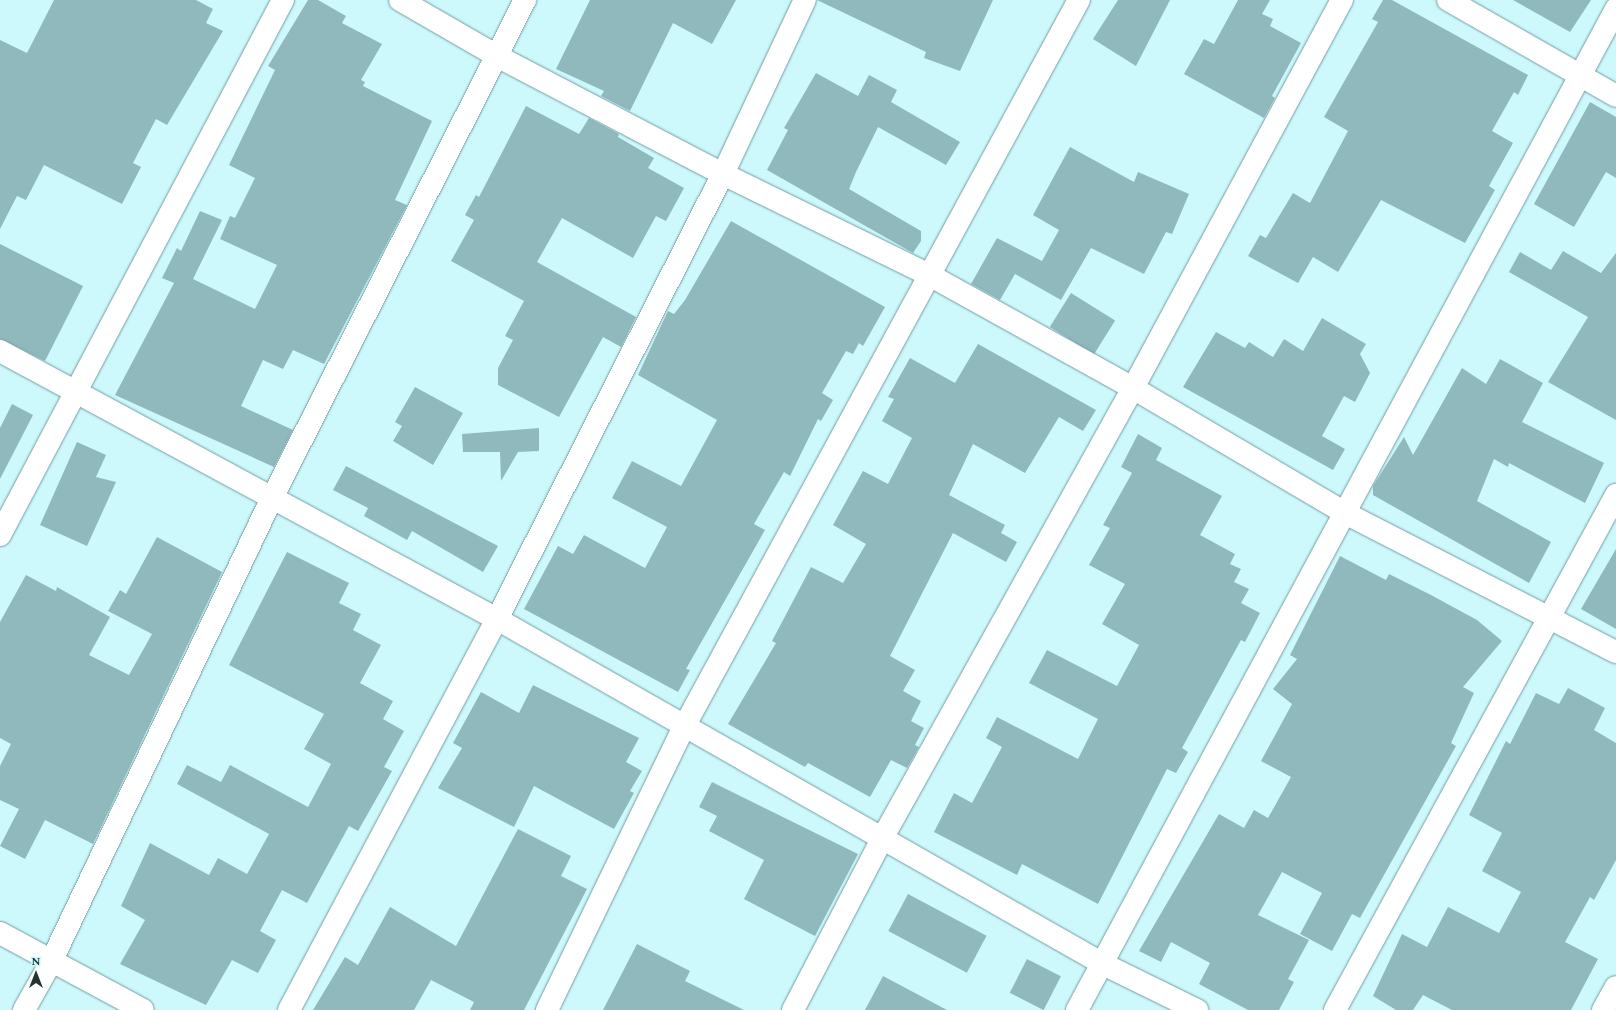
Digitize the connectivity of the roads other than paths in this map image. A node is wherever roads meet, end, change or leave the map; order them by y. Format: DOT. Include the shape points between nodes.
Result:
graph roads {
  1 [pos="283,0"];
  2 [pos="400,0"];
  3 [pos="525,0"];
  4 [pos="805,0"];
  5 [pos="1079,0"];
  6 [pos="1342,0"];
  7 [pos="1448,0"];
  8 [pos="1616,9"];
  9 [pos="497,56"];
  10 [pos="1579,76"];
  11 [pos="1616,96"];
  12 [pos="723,174"];
  13 [pos="931,276"];
  14 [pos="0,351"];
  15 [pos="1133,388"];
  16 [pos="76,390"];
  17 [pos="1616,495"];
  18 [pos="271,500"];
  19 [pos="1347,514"];
  20 [pos="0,535"];
  21 [pos="1550,616"];
  22 [pos="497,620"];
  23 [pos="1616,652"];
  24 [pos="685,725"];
  25 [pos="883,837"];
  26 [pos="0,934"];
  27 [pos="51,962"];
  28 [pos="1104,964"];
  29 [pos="1616,987"];
  30 [pos="24,1010"];
  31 [pos="143,1010"];
  32 [pos="289,1010"];
  33 [pos="547,1010"];
  34 [pos="794,1010"];
  35 [pos="1077,1010"];
  36 [pos="1197,1010"];
  37 [pos="1335,1010"];
  38 [pos="1603,1010"];
  1 -- 16 [label="street"];
  2 -- 9 [label="street"];
  3 -- 9 [label="street"];
  4 -- 12 [label="street"];
  5 -- 13 [label="street"];
  6 -- 15 [label="street"];
  7 -- 10 [label="street"];
  8 -- 10 [label="street"];
  9 -- 12 [label="street"];
  9 -- 18 [label="street"];
  10 -- 11 [label="street"];
  10 -- 19 [label="street"];
  12 -- 13 [label="street"];
  12 -- 22 [label="street"];
  13 -- 15 [label="street"];
  13 -- 24 [label="street"];
  14 -- 16 [label="street"];
  15 -- 19 [label="street"];
  15 -- 25 [label="street"];
  16 -- 18 [label="street"];
  16 -- 20 [label="street"];
  17 -- 21 [label="street"];
  18 -- 22 [label="street"];
  18 -- 27 [label="street"];
  19 -- 21 [label="street"];
  19 -- 28 [label="street"];
  21 -- 23 [label="street"];
  21 -- 37 [label="street"];
  22 -- 24 [label="street"];
  22 -- 32 [label="street"];
  24 -- 25 [label="street"];
  24 -- 33 [label="street"];
  25 -- 28 [label="street"];
  25 -- 34 [label="street"];
  26 -- 27 [label="street"];
  27 -- 30 [label="street"];
  27 -- 31 [label="street"];
  28 -- 35 [label="street"];
  28 -- 36 [label="street"];
  29 -- 38 [label="street"];
}
